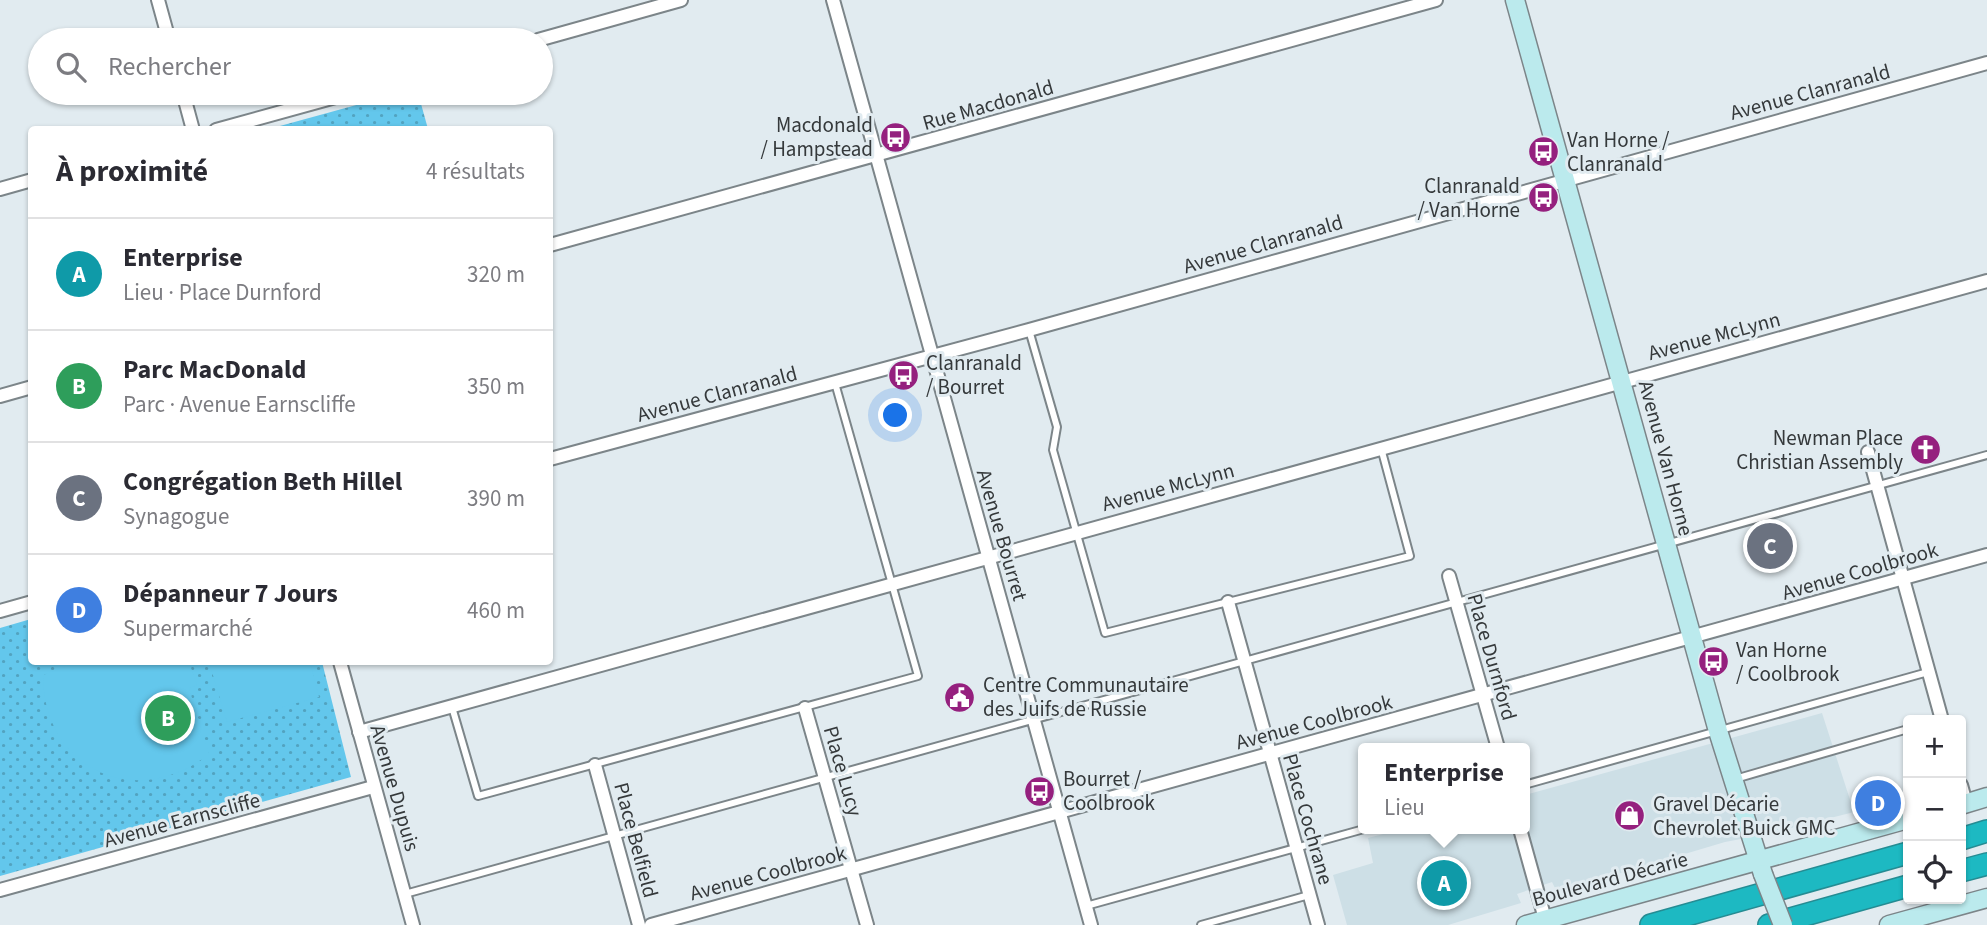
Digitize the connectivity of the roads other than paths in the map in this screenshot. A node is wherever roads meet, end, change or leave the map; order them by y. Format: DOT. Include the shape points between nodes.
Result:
graph roads {
  1 [pos="158,0"];
  2 [pos="681,0"];
  3 [pos="833,0"];
  4 [pos="1436,0"];
  5 [pos="1515,0"];
  6 [pos="166,28"];
  7 [pos="553,36"];
  8 [pos="1987,63"];
  9 [pos="186,105"];
  10 [pos="307,105"];
  11 [pos="192,126"];
  12 [pos="230,126"];
  13 [pos="877,156"];
  14 [pos="1566,179"];
  15 [pos="28,181"];
  16 [pos="0,189"];
  17 [pos="553,244"];
  18 [pos="1987,281"];
  19 [pos="1028,330"];
  20 [pos="932,355"];
  21 [pos="834,381"];
  22 [pos="1621,381"];
  23 [pos="28,388"];
  24 [pos="0,396"];
  25 [pos="1381,448"];
  26 [pos="1868,452"];
  27 [pos="1987,456"];
  28 [pos="553,458"];
  29 [pos="1877,486"];
  30 [pos="1075,533"];
  31 [pos="1666,543"];
  32 [pos="1987,555"];
  33 [pos="989,559"];
  34 [pos="1449,576"];
  35 [pos="1903,578"];
  36 [pos="893,585"];
  37 [pos="1228,602"];
  38 [pos="1457,602"];
  39 [pos="28,603"];
  40 [pos="0,611"];
  41 [pos="1692,637"];
  42 [pos="1243,661"];
  43 [pos="341,665"];
  44 [pos="1928,672"];
  45 [pos="1483,695"];
  46 [pos="452,707"];
  47 [pos="806,708"];
  48 [pos="1940,715"];
  49 [pos="1033,720"];
  50 [pos="1903,730"];
  51 [pos="1718,732"];
  52 [pos="359,733"];
  53 [pos="1497,743"];
  54 [pos="1270,754"];
  55 [pos="596,765"];
  56 [pos="825,776"];
  57 [pos="1733,780"];
  58 [pos="1530,783"];
  59 [pos="373,787"];
  60 [pos="1987,797"];
  61 [pos="1966,803"];
  62 [pos="1059,813"];
  63 [pos="1903,821"];
  64 [pos="1358,830"];
  65 [pos="1987,831"];
  66 [pos="1521,834"];
  67 [pos="614,835"];
  68 [pos="1966,837"];
  69 [pos="1296,848"];
  70 [pos="1903,854"];
  71 [pos="1987,864"];
  72 [pos="1760,868"];
  73 [pos="851,870"];
  74 [pos="1966,870"];
  75 [pos="1903,887"];
  76 [pos="0,890"];
  77 [pos="405,894"];
  78 [pos="1309,895"];
  79 [pos="1987,898"];
  80 [pos="1086,906"];
  81 [pos="1545,919"];
  82 [pos="413,925"];
  83 [pos="639,925"];
  84 [pos="651,925"];
  85 [pos="867,925"];
  86 [pos="1091,925"];
  87 [pos="1201,925"];
  88 [pos="1318,925"];
  89 [pos="1526,925"];
  90 [pos="1651,925"];
  91 [pos="1769,925"];
  92 [pos="1783,925"];
  93 [pos="1889,925"];
  1 -- 6 [label="street"];
  2 -- 7 [label="street"];
  3 -- 13 [label="street, Avenue Bourret"];
  4 -- 13 [label="street, Rue Macdonald"];
  5 -- 14 [label="main road, Avenue Van Horne"];
  8 -- 14 [label="street, Avenue Clanranald"];
  9 -- 11 [label="street"];
  10 -- 12 [label="street"];
  13 -- 17 [label="street, Rue Macdonald"];
  13 -- 20 [label="street, Avenue Bourret"];
  14 -- 19 [label="street, Avenue Clanranald"];
  14 -- 22 [label="main road, Avenue Van Horne"];
  15 -- 16 [label="street"];
  18 -- 22 [label="street, Avenue McLynn"];
  19 -- 20 [label="street, Avenue Clanranald"];
  19 -- 30 [label="lane" via="1057,426 1053,450"];
  20 -- 21 [label="street, Avenue Clanranald"];
  20 -- 33 [label="street, Avenue Bourret"];
  21 -- 28 [label="street, Avenue Clanranald"];
  21 -- 36 [label="lane"];
  22 -- 25 [label="street, Avenue McLynn"];
  22 -- 31 [label="main road, Avenue Van Horne"];
  23 -- 24 [label="street"];
  25 -- 30 [label="street, Avenue McLynn"];
  25 -- 37 [label="lane" via="1410,556"];
  26 -- 29 [label="street"];
  27 -- 29 [label="lane"];
  29 -- 31 [label="lane"];
  29 -- 35 [label="street"];
  30 -- 33 [label="street, Avenue McLynn"];
  30 -- 37 [label="lane" via="1105,633"];
  31 -- 38 [label="lane"];
  31 -- 41 [label="main road, Avenue Van Horne"];
  32 -- 35 [label="street, Avenue Coolbrook"];
  33 -- 36 [label="street, Avenue McLynn"];
  33 -- 49 [label="street, Avenue Bourret"];
  34 -- 38 [label="street, Place Durnford"];
  35 -- 41 [label="street, Avenue Coolbrook"];
  35 -- 44 [label="street"];
  36 -- 46 [label="street, Avenue McLynn"];
  36 -- 47 [label="lane" via="918,676"];
  37 -- 42 [label="street, Place Cochrane"];
  38 -- 42 [label="lane"];
  38 -- 45 [label="street, Place Durnford"];
  39 -- 40 [label="street"];
  41 -- 45 [label="street, Avenue Coolbrook"];
  41 -- 51 [label="main road, Avenue Van Horne"];
  42 -- 49 [label="lane"];
  42 -- 54 [label="street, Place Cochrane"];
  43 -- 52 [label="street, Avenue Dupuis"];
  44 -- 48 [label="street"];
  44 -- 51 [label="lane"];
  45 -- 53 [label="street, Place Durnford"];
  45 -- 54 [label="street, Avenue Coolbrook"];
  46 -- 52 [label="street, Avenue McLynn"];
  46 -- 55 [label="lane" via="478,796"];
  47 -- 55 [label="lane"];
  47 -- 56 [label="street, Place Lucy"];
  49 -- 56 [label="lane"];
  49 -- 62 [label="street, Avenue Bourret"];
  50 -- 57 [label="lane"];
  51 -- 57 [label="main road, Avenue Van Horne"];
  51 -- 58 [label="lane"];
  52 -- 59 [label="street, Avenue Dupuis"];
  54 -- 62 [label="street, Avenue Coolbrook"];
  54 -- 69 [label="street, Place Cochrane"];
  55 -- 67 [label="street, Place Belfield"];
  56 -- 67 [label="lane"];
  56 -- 73 [label="street, Place Lucy"];
  57 -- 72 [label="main road, Avenue Van Horne"];
  59 -- 76 [label="street, Avenue Earnscliffe"];
  59 -- 77 [label="street, Avenue Dupuis"];
  60 -- 61 [label="main road"];
  62 -- 73 [label="street, Avenue Coolbrook"];
  62 -- 80 [label="street, Avenue Bourret"];
  63 -- 72 [label="main road, Boulevard Décarie"];
  64 -- 69 [label="lane"];
  65 -- 68 [label="highway"];
  66 -- 81 [label="street"];
  67 -- 77 [label="lane"];
  67 -- 83 [label="street, Place Belfield"];
  69 -- 78 [label="street, Place Cochrane"];
  69 -- 80 [label="lane"];
  70 -- 90 [label="highway"];
  71 -- 74 [label="highway"];
  72 -- 81 [label="main road, Boulevard Décarie"];
  72 -- 92 [label="main road, Avenue Van Horne, bridge"];
  73 -- 84 [label="street, Avenue Coolbrook"];
  73 -- 85 [label="street, Place Lucy"];
  75 -- 91 [label="highway"];
  77 -- 82 [label="street, Avenue Dupuis"];
  78 -- 87 [label="lane"];
  78 -- 88 [label="street, Place Cochrane"];
  79 -- 93 [label="main road"];
  80 -- 86 [label="street, Avenue Bourret"];
  81 -- 89 [label="main road, Boulevard Décarie"];
}
